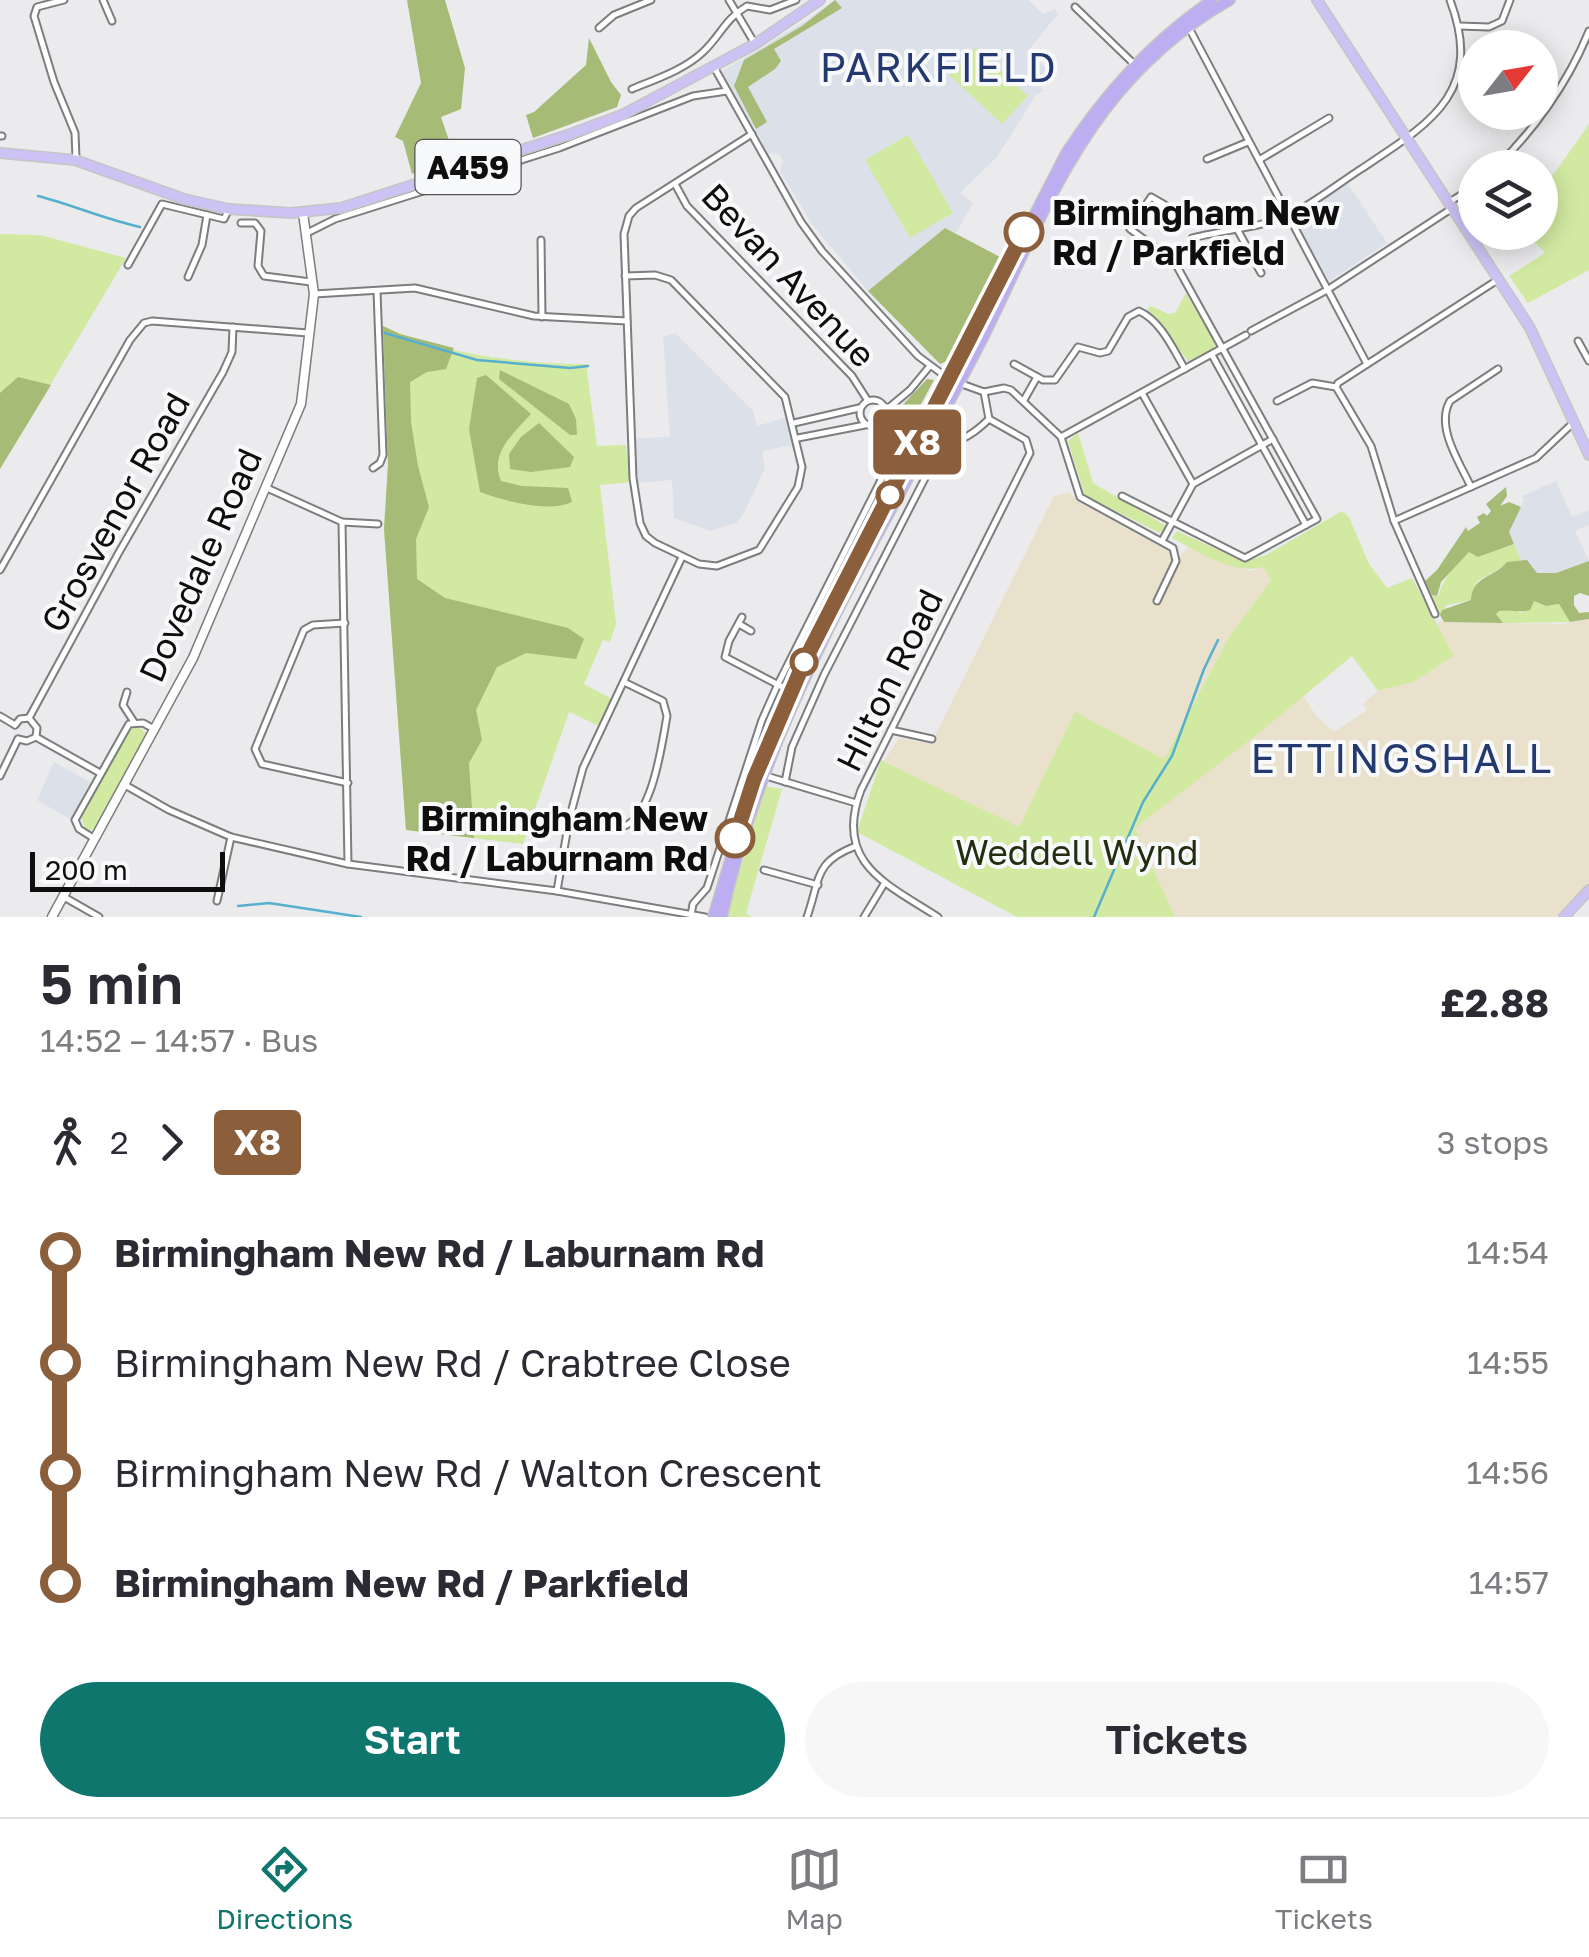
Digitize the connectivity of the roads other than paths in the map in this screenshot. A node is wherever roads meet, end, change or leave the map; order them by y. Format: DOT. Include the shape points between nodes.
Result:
graph roads {
  1 [pos="64,0"];
  2 [pos="103,0"];
  3 [pos="651,0"];
  4 [pos="729,0"];
  5 [pos="796,0"];
  6 [pos="820,0"];
  7 [pos="1212,0"];
  8 [pos="1230,0"];
  9 [pos="1317,0"];
  10 [pos="1450,0"];
  11 [pos="1510,0"];
  12 [pos="1075,8"];
  13 [pos="736,12"];
  14 [pos="112,22"];
  15 [pos="1186,23"];
  16 [pos="1459,26"];
  17 [pos="599,28"];
  18 [pos="1589,31"];
  19 [pos="755,44"];
  20 [pos="1586,44"];
  21 [pos="1134,64"];
  22 [pos="714,67"];
  23 [pos="638,76"];
  24 [pos="642,84"];
  25 [pos="632,88"];
  26 [pos="727,91"];
  27 [pos="1328,118"];
  28 [pos="752,134"];
  29 [pos="1405,140"];
  30 [pos="1248,142"];
  31 [pos="1514,150"];
  32 [pos="0,153"];
  33 [pos="75,160"];
  34 [pos="1206,160"];
  35 [pos="1259,160"];
  36 [pos="674,184"];
  37 [pos="1458,199"];
  38 [pos="1449,206"];
  39 [pos="208,210"];
  40 [pos="303,213"];
  41 [pos="1288,216"];
  42 [pos="1174,218"];
  43 [pos="241,223"];
  44 [pos="267,223"];
  45 [pos="1236,227"];
  46 [pos="259,228"];
  47 [pos="307,233"];
  48 [pos="1192,238"];
  49 [pos="541,240"];
  50 [pos="128,265"];
  51 [pos="1261,272"];
  52 [pos="626,276"];
  53 [pos="188,277"];
  54 [pos="1499,279"];
  55 [pos="314,282"];
  56 [pos="1197,282"];
  57 [pos="1189,287"];
  58 [pos="1327,290"];
  59 [pos="377,291"];
  60 [pos="314,294"];
  61 [pos="542,316"];
  62 [pos="627,321"];
  63 [pos="233,327"];
  64 [pos="311,334"];
  65 [pos="1578,342"];
  66 [pos="1223,348"];
  67 [pos="1212,355"];
  68 [pos="1589,361"];
  69 [pos="1014,364"];
  70 [pos="1367,364"];
  71 [pos="929,367"];
  72 [pos="1185,369"];
  73 [pos="1498,369"];
  74 [pos="1037,377"];
  75 [pos="954,381"];
  76 [pos="1336,387"];
  77 [pos="984,392"];
  78 [pos="1142,393"];
  79 [pos="1024,400"];
  80 [pos="1277,401"];
  81 [pos="865,404"];
  82 [pos="886,410"];
  83 [pos="989,419"];
  84 [pos="794,422"];
  85 [pos="1575,422"];
  86 [pos="868,426"];
  87 [pos="878,426"];
  88 [pos="1061,437"];
  89 [pos="797,438"];
  90 [pos="1274,439"];
  91 [pos="927,444"];
  92 [pos="942,445"];
  93 [pos="1262,446"];
  94 [pos="1589,455"];
  95 [pos="372,468"];
  96 [pos="1193,484"];
  97 [pos="266,488"];
  98 [pos="1470,488"];
  99 [pos="1122,496"];
  100 [pos="1394,521"];
  101 [pos="342,522"];
  102 [pos="1172,522"];
  103 [pos="378,524"];
  104 [pos="1306,525"];
  105 [pos="1162,541"];
  106 [pos="682,557"];
  107 [pos="0,570"];
  108 [pos="1157,601"];
  109 [pos="1435,614"];
  110 [pos="344,623"];
  111 [pos="751,631"];
  112 [pos="626,683"];
  113 [pos="778,684"];
  114 [pos="790,691"];
  115 [pos="127,692"];
  116 [pos="0,716"];
  117 [pos="30,718"];
  118 [pos="134,722"];
  119 [pos="15,724"];
  120 [pos="154,729"];
  121 [pos="892,730"];
  122 [pos="36,737"];
  123 [pos="18,739"];
  124 [pos="932,739"];
  125 [pos="100,773"];
  126 [pos="760,774"];
  127 [pos="0,776"];
  128 [pos="785,782"];
  129 [pos="348,783"];
  130 [pos="125,786"];
  131 [pos="856,804"];
  132 [pos="568,820"];
  133 [pos="231,837"];
  134 [pos="94,840"];
  135 [pos="856,846"];
  136 [pos="348,864"];
  137 [pos="763,870"];
  138 [pos="884,884"];
  139 [pos="818,885"];
  140 [pos="1589,890"];
  141 [pos="557,891"];
  142 [pos="64,897"];
  143 [pos="217,902"];
  144 [pos="691,915"];
  145 [pos="52,917"];
  146 [pos="99,917"];
  147 [pos="705,917"];
  148 [pos="713,917"];
  149 [pos="722,917"];
  150 [pos="806,917"];
  151 [pos="864,917"];
  152 [pos="938,917"];
  153 [pos="1564,917"];
  1 -- 33 [label="street" via="37,7 34,16 76,133"];
  2 -- 14 [label="street"];
  3 -- 17 [label="street"];
  4 -- 13 [label="street"];
  5 -- 13 [label="street" via="777,9"];
  6 -- 19 [label="main road, A459"];
  7 -- 15 [label="highway"];
  8 -- 15 [label="highway"];
  9 -- 29 [label="main road"];
  10 -- 16 [label="street"];
  11 -- 16 [label="street" via="1502,21"];
  12 -- 21 [label="street"];
  13 -- 19 [label="street"];
  13 -- 24 [label="street" via="695,58"];
  15 -- 21 [label="highway"];
  15 -- 30 [label="street"];
  15 -- 75 [label="highway" via="1114,98 1073,157"];
  16 -- 29 [label="street" via="1453,91 1438,114"];
  18 -- 20 [label="street"];
  19 -- 22 [label="main road, A459"];
  20 -- 31 [label="street"];
  21 -- 75 [label="highway" via="1066,153"];
  22 -- 26 [label="street"];
  22 -- 40 [label="main road, A459" via="568,135 354,205"];
  23 -- 24 [label="street"];
  24 -- 25 [label="street"];
  26 -- 28 [label="street"];
  26 -- 47 [label="street" via="693,96"];
  27 -- 35 [label="street"];
  28 -- 36 [label="street"];
  28 -- 71 [label="street" via="822,251"];
  29 -- 38 [label="main road"];
  29 -- 41 [label="street"];
  30 -- 34 [label="street"];
  30 -- 35 [label="street"];
  32 -- 33 [label="main road, A459"];
  33 -- 39 [label="main road, A459"];
  35 -- 41 [label="street"];
  36 -- 52 [label="street" via="629,216"];
  36 -- 81 [label="street, Bevan Avenue" via="687,206 852,376"];
  37 -- 38 [label="street"];
  38 -- 54 [label="main road"];
  38 -- 58 [label="street"];
  39 -- 40 [label="main road, A459"];
  39 -- 50 [label="street" via="162,204"];
  39 -- 53 [label="street"];
  40 -- 47 [label="street, Dovedale Road"];
  41 -- 45 [label="street"];
  41 -- 58 [label="street"];
  42 -- 57 [label="street" via="1150,197 1130,229 1167,254"];
  43 -- 46 [label="street"];
  44 -- 46 [label="street"];
  45 -- 48 [label="street"];
  45 -- 51 [label="street"];
  46 -- 55 [label="street" via="264,276"];
  47 -- 55 [label="street, Dovedale Road"];
  49 -- 61 [label="street"];
  52 -- 62 [label="street"];
  52 -- 84 [label="street" via="659,275 676,284 782,392"];
  54 -- 70 [label="street"];
  54 -- 85 [label="main road"];
  55 -- 60 [label="street, Dovedale Road"];
  56 -- 57 [label="street"];
  57 -- 66 [label="street"];
  58 -- 66 [label="street"];
  58 -- 70 [label="street"];
  59 -- 60 [label="street"];
  59 -- 61 [label="street" via="424,290"];
  59 -- 95 [label="street" via="383,456"];
  60 -- 64 [label="street, Dovedale Road"];
  61 -- 62 [label="street"];
  62 -- 106 [label="street" via="640,523 650,540"];
  63 -- 64 [label="street"];
  63 -- 107 [label="street" via="144,323"];
  63 -- 117 [label="street, Grosvenor Road" via="222,372"];
  64 -- 97 [label="street, Dovedale Road" via="301,404"];
  65 -- 68 [label="street"];
  66 -- 67 [label="street"];
  66 -- 90 [label="street"];
  67 -- 72 [label="street"];
  67 -- 93 [label="street"];
  69 -- 74 [label="street"];
  70 -- 76 [label="street"];
  71 -- 75 [label="street"];
  71 -- 82 [label="street"];
  72 -- 74 [label="street" via="1168,339 1139,311 1128,317 1108,351 1078,347 1058,378"];
  72 -- 78 [label="street"];
  73 -- 98 [label="street" via="1445,410 1444,424"];
  74 -- 79 [label="street"];
  75 -- 77 [label="street"];
  75 -- 91 [label="highway"];
  75 -- 114 [label="highway"];
  76 -- 80 [label="street" via="1312,383"];
  76 -- 100 [label="street" via="1371,446"];
  77 -- 79 [label="street" via="1004,388"];
  77 -- 83 [label="street"];
  78 -- 88 [label="street"];
  78 -- 96 [label="street"];
  79 -- 88 [label="street"];
  81 -- 82 [label="street" via="880,402"];
  81 -- 84 [label="street"];
  81 -- 86 [label="street" via="861,417"];
  82 -- 87 [label="street"];
  83 -- 92 [label="street" via="968,438"];
  83 -- 121 [label="street, Hilton Road" via="1026,440 1027,459"];
  84 -- 89 [label="street"];
  85 -- 94 [label="main road"];
  85 -- 98 [label="street" via="1536,458"];
  86 -- 87 [label="street"];
  86 -- 89 [label="street"];
  87 -- 113 [label="street" via="886,470"];
  88 -- 105 [label="street" via="1080,497"];
  89 -- 106 [label="street" via="801,479 760,550 712,567"];
  90 -- 93 [label="street"];
  90 -- 104 [label="street" via="1317,514"];
  91 -- 92 [label="street"];
  91 -- 126 [label="highway"];
  92 -- 128 [label="street" via="824,675 792,748"];
  93 -- 96 [label="street"];
  93 -- 104 [label="street"];
  96 -- 102 [label="street"];
  97 -- 101 [label="street"];
  97 -- 120 [label="street, Dovedale Road" via="194,658"];
  98 -- 100 [label="street"];
  99 -- 102 [label="street"];
  100 -- 109 [label="street"];
  101 -- 103 [label="street"];
  101 -- 110 [label="street"];
  102 -- 104 [label="street" via="1245,558"];
  102 -- 105 [label="street"];
  105 -- 108 [label="street" via="1176,561"];
  106 -- 112 [label="street"];
  110 -- 129 [label="street"];
  110 -- 129 [label="street" via="304,630 255,754 269,767"];
  111 -- 113 [label="street" via="740,621 725,658"];
  112 -- 132 [label="street" via="583,768"];
  112 -- 132 [label="street" via="663,701 667,716 642,812 616,828"];
  113 -- 114 [label="street"];
  113 -- 144 [label="street" via="707,888"];
  114 -- 126 [label="highway"];
  115 -- 118 [label="street" via="120,707"];
  116 -- 119 [label="street"];
  117 -- 119 [label="street"];
  117 -- 122 [label="street"];
  118 -- 120 [label="street"];
  118 -- 125 [label="street"];
  119 -- 123 [label="street"];
  120 -- 130 [label="street, Dovedale Road"];
  121 -- 124 [label="street"];
  121 -- 131 [label="street, Hilton Road"];
  122 -- 123 [label="street"];
  122 -- 125 [label="street"];
  123 -- 127 [label="street"];
  125 -- 134 [label="street" via="75,820"];
  126 -- 128 [label="street"];
  126 -- 148 [label="highway"];
  126 -- 149 [label="highway"];
  128 -- 131 [label="street"];
  129 -- 136 [label="street"];
  130 -- 133 [label="street"];
  130 -- 134 [label="street, Dovedale Road"];
  131 -- 135 [label="street, Hilton Road"];
  132 -- 141 [label="street"];
  133 -- 136 [label="street"];
  133 -- 143 [label="street"];
  134 -- 142 [label="street, Dovedale Road"];
  135 -- 138 [label="street"];
  135 -- 139 [label="street" via="828,858"];
  136 -- 141 [label="street"];
  137 -- 139 [label="street"];
  138 -- 151 [label="street"];
  138 -- 152 [label="street"];
  139 -- 150 [label="street"];
  140 -- 153 [label="main road"];
  141 -- 144 [label="street"];
  142 -- 145 [label="street, Dovedale Road"];
  142 -- 146 [label="street"];
  144 -- 147 [label="street"];
}
